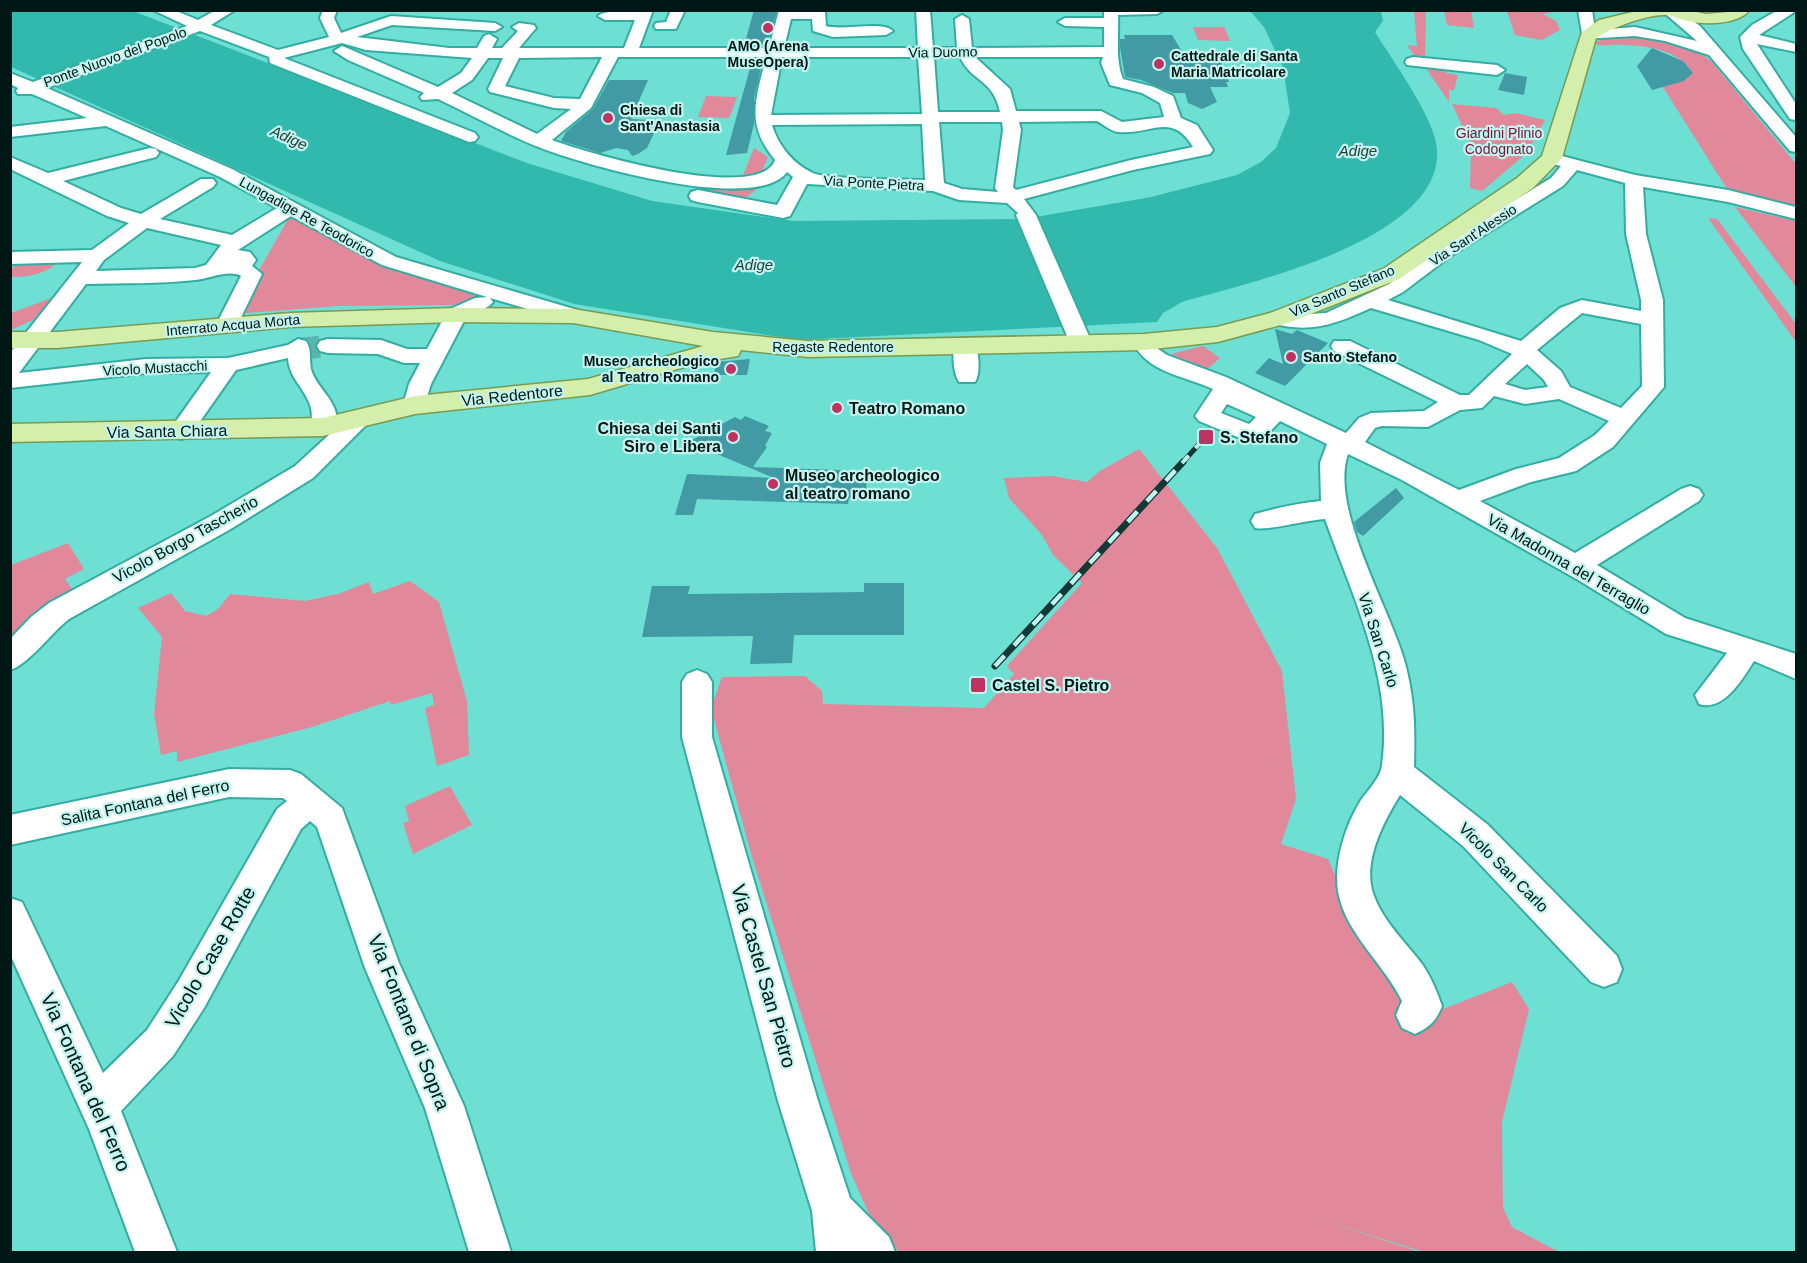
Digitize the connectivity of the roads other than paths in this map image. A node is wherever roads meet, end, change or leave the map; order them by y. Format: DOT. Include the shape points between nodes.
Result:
graph roads {
  1 [pos="160,10"];
  2 [pos="228,10"];
  3 [pos="330,10"];
  4 [pos="506,10"];
  5 [pos="678,10"];
  6 [pos="923,10"];
  7 [pos="1157,10"];
  8 [pos="1586,10"];
  9 [pos="1667,10"];
  10 [pos="1742,10"];
  11 [pos="1790,10"];
  12 [pos="785,12"];
  13 [pos="646,13"];
  14 [pos="394,15"];
  15 [pos="1111,15"];
  16 [pos="605,16"];
  17 [pos="1063,16"];
  18 [pos="1720,19"];
  19 [pos="962,20"];
  20 [pos="1605,24"];
  21 [pos="661,26"];
  22 [pos="495,27"];
  23 [pos="519,27"];
  24 [pos="194,28"];
  25 [pos="886,31"];
  26 [pos="409,34"];
  27 [pos="465,37"];
  28 [pos="1748,37"];
  29 [pos="334,39"];
  30 [pos="1586,43"];
  31 [pos="1710,46"];
  32 [pos="392,48"];
  33 [pos="1797,48"];
  34 [pos="965,51"];
  35 [pos="1073,52"];
  36 [pos="1112,52"];
  37 [pos="449,53"];
  38 [pos="483,53"];
  39 [pos="509,53"];
  40 [pos="612,53"];
  41 [pos="927,53"];
  42 [pos="629,54"];
  43 [pos="775,54"];
  44 [pos="277,55"];
  45 [pos="1413,62"];
  46 [pos="370,64"];
  47 [pos="1497,70"];
  48 [pos="10,78"];
  49 [pos="335,80"];
  50 [pos="45,87"];
  51 [pos="438,93"];
  52 [pos="10,97"];
  53 [pos="412,103"];
  54 [pos="585,104"];
  55 [pos="1797,115"];
  56 [pos="930,118"];
  57 [pos="1008,118"];
  58 [pos="762,120"];
  59 [pos="110,121"];
  60 [pos="1174,121"];
  61 [pos="500,123"];
  62 [pos="1788,125"];
  63 [pos="1119,127"];
  64 [pos="130,130"];
  65 [pos="10,132"];
  66 [pos="73,140"];
  67 [pos="540,140"];
  68 [pos="1797,147"];
  69 [pos="150,153"];
  70 [pos="1560,156"];
  71 [pos="585,157"];
  72 [pos="784,159"];
  73 [pos="10,162"];
  74 [pos="1131,165"];
  75 [pos="1006,176"];
  76 [pos="40,178"];
  77 [pos="807,180"];
  78 [pos="1068,180"];
  79 [pos="1634,180"];
  80 [pos="207,183"];
  81 [pos="10,185"];
  82 [pos="772,186"];
  83 [pos="935,186"];
  84 [pos="729,202"];
  85 [pos="292,207"];
  86 [pos="1020,207"];
  87 [pos="777,211"];
  88 [pos="1797,213"];
  89 [pos="143,221"];
  90 [pos="97,256"];
  91 [pos="10,258"];
  92 [pos="232,259"];
  93 [pos="78,278"];
  94 [pos="486,290"];
  95 [pos="1369,300"];
  96 [pos="456,315"];
  97 [pos="573,316"];
  98 [pos="1279,318"];
  99 [pos="1652,320"];
  100 [pos="227,325"];
  101 [pos="1085,339"];
  102 [pos="22,340"];
  103 [pos="1144,342"];
  104 [pos="965,345"];
  105 [pos="328,346"];
  106 [pos="1342,346"];
  107 [pos="706,347"];
  108 [pos="770,347"];
  109 [pos="1526,353"];
  110 [pos="434,356"];
  111 [pos="228,364"];
  112 [pos="10,369"];
  113 [pos="967,377"];
  114 [pos="10,381"];
  115 [pos="1491,387"];
  116 [pos="1560,391"];
  117 [pos="1456,402"];
  118 [pos="416,405"];
  119 [pos="360,419"];
  120 [pos="1626,419"];
  121 [pos="323,427"];
  122 [pos="181,431"];
  123 [pos="10,433"];
  124 [pos="1341,450"];
  125 [pos="1690,495"];
  126 [pos="1459,503"];
  127 [pos="1334,509"];
  128 [pos="1264,521"];
  129 [pos="1575,566"];
  130 [pos="1745,647"];
  131 [pos="10,659"];
  132 [pos="1797,666"];
  133 [pos="697,682"];
  134 [pos="1710,695"];
  135 [pos="1398,771"];
  136 [pos="311,801"];
  137 [pos="10,830"];
  138 [pos="10,914"];
  139 [pos="1604,969"];
  140 [pos="1415,1015"];
  141 [pos="98,1106"];
  142 [pos="833,1211"];
  143 [pos="156,1252"];
  144 [pos="490,1252"];
  145 [pos="837,1252"];
  146 [pos="874,1252"];
  1 -- 24 [label="street"];
  2 -- 24 [label="street, Ponte Nuovo del Popolo"];
  3 -- 29 [label="street" via="327,18"];
  4 -- 22 [label="street"];
  5 -- 21 [label="street" via="671,26"];
  6 -- 41 [label="street"];
  7 -- 15 [label="street"];
  8 -- 20 [label="street" via="1593,20"];
  8 -- 30 [label="street"];
  9 -- 18 [label="main road" via="1689,18"];
  9 -- 20 [label="main road"];
  9 -- 31 [label="street" via="1695,29"];
  10 -- 18 [label="main road"];
  11 -- 28 [label="street"];
  12 -- 25 [label="street" via="820,15 818,28 833,33"];
  12 -- 43 [label="street"];
  13 -- 16 [label="street"];
  13 -- 42 [label="street"];
  14 -- 22 [label="street" via="421,22"];
  14 -- 29 [label="street"];
  15 -- 17 [label="street"];
  15 -- 36 [label="street"];
  17 -- 35 [label="street"];
  18 -- 31 [label="street"];
  19 -- 34 [label="street"];
  20 -- 30 [label="main road"];
  22 -- 38 [label="street"];
  23 -- 39 [label="street" via="529,28"];
  24 -- 44 [label="street"];
  24 -- 50 [label="street, Ponte Nuovo del Popolo"];
  26 -- 32 [label="street"];
  27 -- 37 [label="street"];
  28 -- 33 [label="street"];
  28 -- 55 [label="street" via="1751,49"];
  29 -- 32 [label="street, Via Duomo"];
  29 -- 44 [label="street"];
  29 -- 46 [label="street"];
  30 -- 31 [label="street" via="1616,31"];
  30 -- 70 [label="main road"];
  31 -- 62 [label="street"];
  32 -- 37 [label="street, Via Duomo"];
  34 -- 35 [label="street, Via Duomo"];
  34 -- 41 [label="street, Via Duomo"];
  34 -- 57 [label="street" via="971,64 1004,92"];
  35 -- 36 [label="street, Via Duomo"];
  36 -- 60 [label="street" via="1109,63 1116,82 1148,90 1167,100"];
  37 -- 38 [label="street, Via Duomo"];
  38 -- 39 [label="street, Via Duomo"];
  38 -- 51 [label="street" via="464,81"];
  39 -- 40 [label="street, Via Duomo"];
  39 -- 54 [label="street" via="496,89 554,103"];
  40 -- 42 [label="street, Via Duomo"];
  40 -- 54 [label="street"];
  41 -- 43 [label="street, Via Duomo"];
  41 -- 56 [label="street"];
  42 -- 43 [label="street, Via Duomo"];
  43 -- 58 [label="street"];
  44 -- 49 [label="street" via="276,60"];
  45 -- 47 [label="street"];
  46 -- 49 [label="street"];
  46 -- 51 [label="street"];
  48 -- 50 [label="street, Lungadige Re Teodorico"];
  49 -- 61 [label="street" via="474,134"];
  50 -- 52 [label="street"];
  50 -- 59 [label="street, Lungadige Re Teodorico"];
  51 -- 53 [label="street"];
  51 -- 61 [label="street"];
  54 -- 67 [label="street" via="568,123"];
  56 -- 57 [label="street"];
  56 -- 58 [label="street"];
  56 -- 83 [label="street"];
  57 -- 63 [label="street" via="1101,116"];
  57 -- 75 [label="street" via="1012,130"];
  58 -- 72 [label="street, Via Ponte Pietra" via="771,143"];
  59 -- 64 [label="street, Lungadige Re Teodorico"];
  59 -- 65 [label="street"];
  60 -- 63 [label="street"];
  60 -- 74 [label="street" via="1191,129 1204,150"];
  61 -- 67 [label="street"];
  62 -- 68 [label="street"];
  63 -- 74 [label="street"];
  64 -- 66 [label="street"];
  64 -- 85 [label="street, Lungadige Re Teodorico"];
  67 -- 71 [label="street"];
  69 -- 76 [label="street"];
  70 -- 79 [label="street" via="1595,171"];
  70 -- 95 [label="street, Via Sant'Alessio" via="1557,182 1445,251 1396,288"];
  70 -- 98 [label="main road, Via Santo Stefano" via="1391,274"];
  71 -- 72 [label="street" via="647,171 741,183 770,178 783,166"];
  71 -- 84 [label="street" via="571,165 626,182 697,190"];
  72 -- 77 [label="street, Via Ponte Pietra"];
  73 -- 76 [label="street"];
  74 -- 78 [label="street"];
  75 -- 78 [label="street"];
  75 -- 86 [label="street" via="1004,188"];
  76 -- 81 [label="street"];
  76 -- 89 [label="street"];
  77 -- 82 [label="street"];
  77 -- 83 [label="street, Via Ponte Pietra"];
  77 -- 87 [label="street" via="783,212"];
  78 -- 86 [label="street, Via Ponte Pietra"];
  79 -- 88 [label="street" via="1728,203"];
  79 -- 99 [label="street" via="1636,234 1649,280"];
  80 -- 89 [label="street"];
  82 -- 84 [label="street" via="760,198"];
  82 -- 87 [label="street" via="765,203"];
  83 -- 86 [label="street, Via Ponte Pietra"];
  84 -- 87 [label="street"];
  85 -- 92 [label="street" via="254,232 255,240"];
  85 -- 94 [label="street, Lungadige Re Teodorico" via="389,261"];
  86 -- 101 [label="street"];
  89 -- 90 [label="street"];
  89 -- 92 [label="street"];
  90 -- 91 [label="street"];
  90 -- 93 [label="street"];
  92 -- 93 [label="street" via="196,274"];
  92 -- 100 [label="street" via="252,274"];
  93 -- 102 [label="street"];
  94 -- 96 [label="street, Interrato Acqua Morta" via="479,306"];
  94 -- 97 [label="street, Lungadige Re Teodorico"];
  95 -- 98 [label="street, Via Sant'Alessio" via="1330,319 1293,322"];
  95 -- 109 [label="street" via="1505,341"];
  96 -- 97 [label="main road, Interrato Acqua Morta"];
  96 -- 100 [label="main road, Interrato Acqua Morta"];
  96 -- 110 [label="street"];
  97 -- 107 [label="main road"];
  98 -- 103 [label="main road, Via Santo Stefano" via="1218,334"];
  99 -- 109 [label="street" via="1582,306 1570,309"];
  99 -- 120 [label="street" via="1653,387"];
  100 -- 102 [label="main road, Interrato Acqua Morta"];
  101 -- 103 [label="main road, Via Santo Stefano"];
  101 -- 104 [label="main road, Regaste Redentore"];
  102 -- 112 [label="street"];
  103 -- 124 [label="street, Via Madonna del Terraglio" via="1149,353 1159,360 1218,382"];
  104 -- 108 [label="main road, Regaste Redentore"];
  104 -- 113 [label="street"];
  105 -- 110 [label="street" via="381,346 404,356"];
  106 -- 117 [label="street"];
  107 -- 108 [label="main road, Via Redentore"];
  107 -- 118 [label="main road, Via Redentore" via="590,387"];
  109 -- 115 [label="street" via="1501,372"];
  109 -- 116 [label="street" via="1557,379"];
  110 -- 118 [label="street" via="420,384"];
  111 -- 114 [label="street, Vicolo Mustacchi" via="146,366"];
  111 -- 121 [label="street, Vicolo Mustacchi" via="298,347 300,371 323,406"];
  111 -- 122 [label="street"];
  115 -- 116 [label="street" via="1534,398"];
  115 -- 117 [label="street" via="1474,403"];
  116 -- 120 [label="street"];
  117 -- 124 [label="street" via="1428,419 1378,418 1367,423"];
  118 -- 119 [label="main road, Via Redentore"];
  119 -- 121 [label="main road, Via Redentore"];
  119 -- 131 [label="street, Vicolo Borgo Tascherio" via="304,472 59,611"];
  120 -- 126 [label="street" via="1604,441 1567,465 1525,475 1465,497"];
  121 -- 122 [label="main road, Via Santa Chiara"];
  122 -- 123 [label="main road, Via Santa Chiara"];
  124 -- 126 [label="street, Via Madonna del Terraglio" via="1411,474"];
  124 -- 127 [label="street, Via San Carlo"];
  125 -- 129 [label="street"];
  126 -- 129 [label="street, Via Madonna del Terraglio"];
  127 -- 128 [label="street" via="1298,512"];
  127 -- 135 [label="street, Via San Carlo" via="1390,661 1401,708"];
  129 -- 130 [label="street, Via Madonna del Terraglio" via="1666,620 1708,638"];
  130 -- 132 [label="street, Via Madonna del Terraglio"];
  130 -- 134 [label="street"];
  133 -- 142 [label="street, Via Castel San Pietro" via="697,737 798,1101"];
  135 -- 139 [label="street, Vicolo San Carlo" via="1474,835"];
  135 -- 140 [label="street" via="1371,813 1354,873 1356,897 1424,1006"];
  136 -- 137 [label="street, Salita Fontana del Ferro" via="290,784 229,783"];
  136 -- 141 [label="street, Vicolo Case Rotte" via="289,819 160,1043"];
  136 -- 144 [label="street, Via Fontane di Sopra" via="330,818 383,968 444,1106"];
  138 -- 141 [label="street, Via Fontana del Ferro"];
  141 -- 143 [label="street, Via Fontana del Ferro"];
  142 -- 145 [label="street"];
  142 -- 146 [label="street, Via Castel San Pietro"];
}
